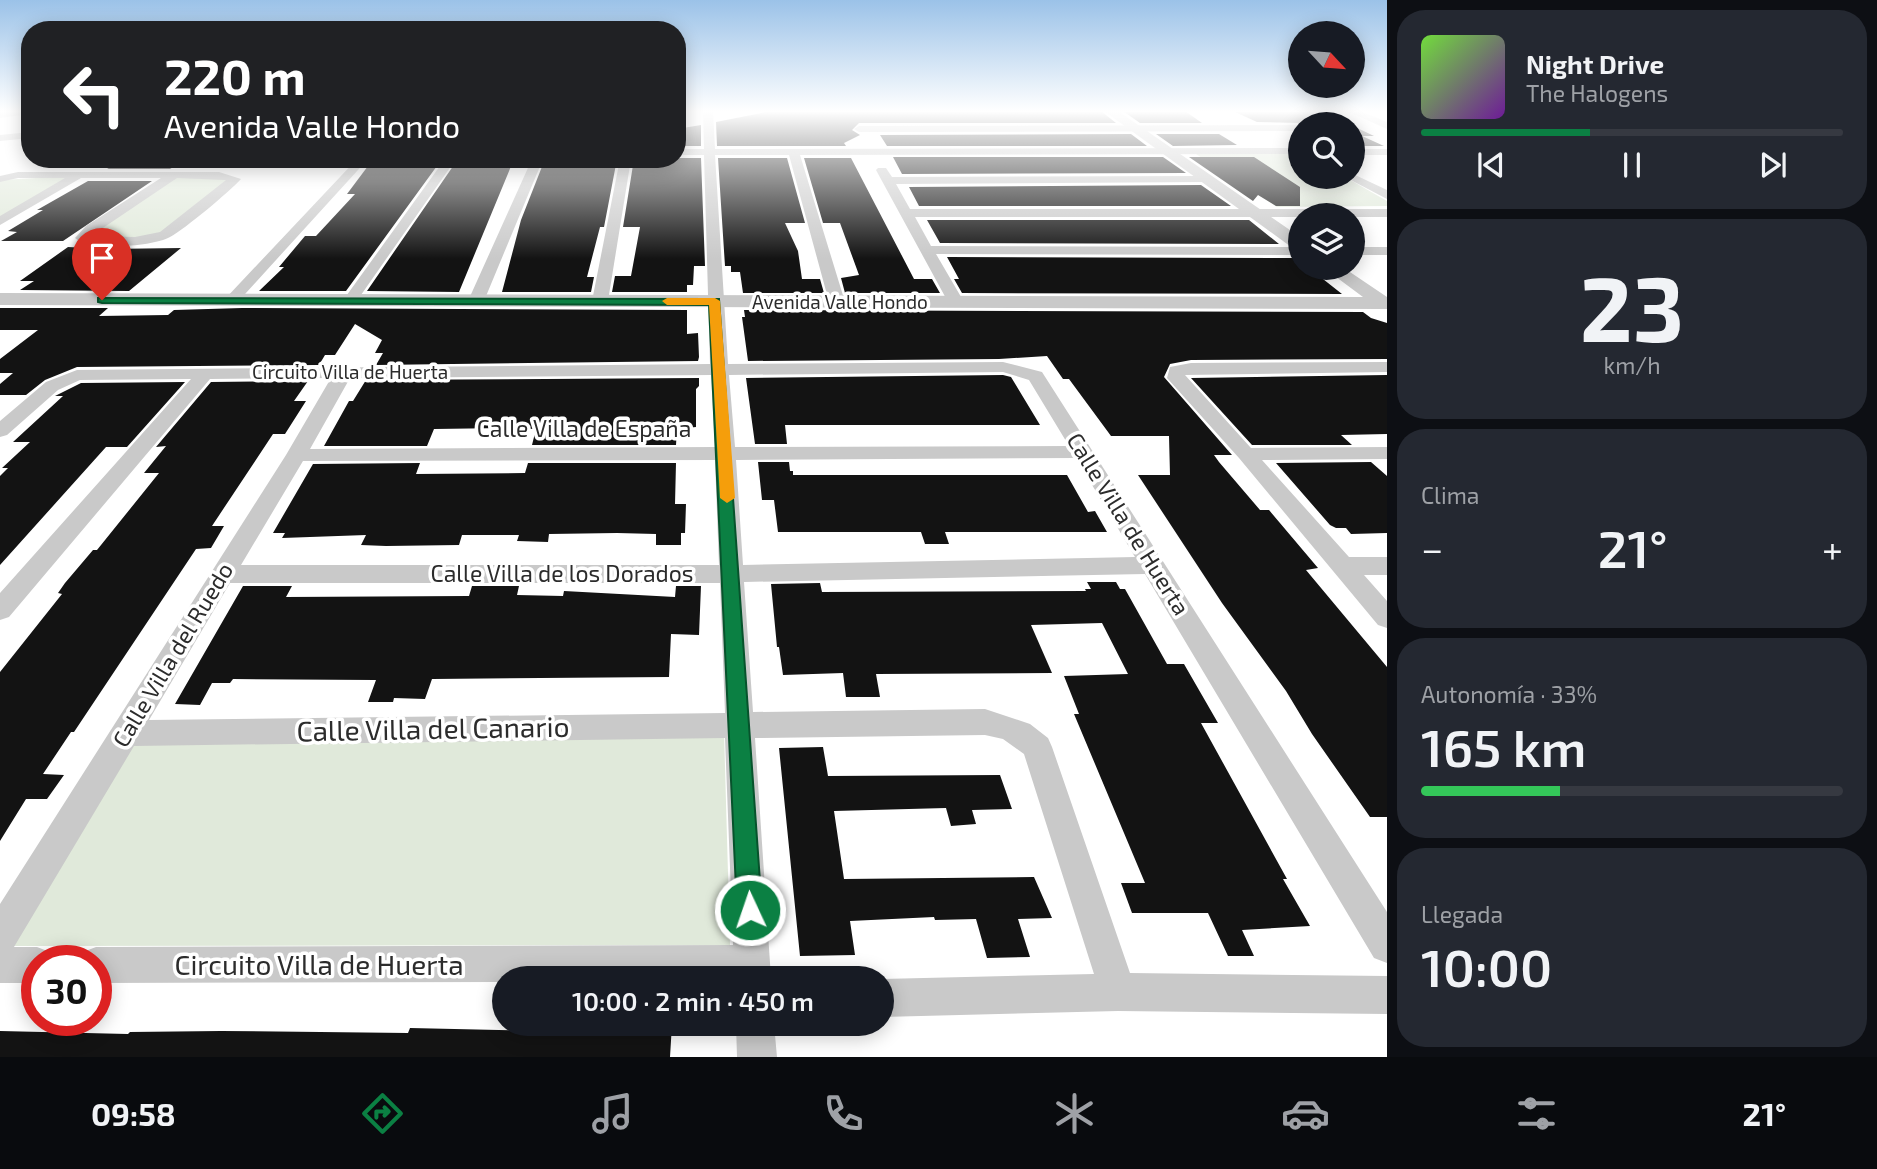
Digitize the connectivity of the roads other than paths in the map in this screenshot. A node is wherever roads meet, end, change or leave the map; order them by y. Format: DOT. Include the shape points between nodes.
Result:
graph roads {
  1 [pos="711,160"];
  2 [pos="796,160"];
  3 [pos="877,160"];
  4 [pos="1185,160"];
  5 [pos="1189,160"];
  6 [pos="133,168"];
  7 [pos="354,168"];
  8 [pos="445,168"];
  9 [pos="534,168"];
  10 [pos="624,168"];
  11 [pos="79,175"];
  12 [pos="122,175"];
  13 [pos="173,176"];
  14 [pos="0,178"];
  15 [pos="1206,179"];
  16 [pos="1365,179"];
  17 [pos="888,180"];
  18 [pos="1387,180"];
  19 [pos="1365,183"];
  20 [pos="1387,195"];
  21 [pos="906,213"];
  22 [pos="1254,213"];
  23 [pos="1273,213"];
  24 [pos="1387,213"];
  25 [pos="0,221"];
  26 [pos="1288,223"];
  27 [pos="1288,237"];
  28 [pos="927,250"];
  29 [pos="1288,251"];
  30 [pos="1365,251"];
  31 [pos="1387,251"];
  32 [pos="1365,278"];
  33 [pos="1352,280"];
  34 [pos="0,299"];
  35 [pos="1386,300"];
  36 [pos="476,301"];
  37 [pos="600,301"];
  38 [pos="715,301"];
  39 [pos="230,302"];
  40 [pos="349,302"];
  41 [pos="837,302"];
  42 [pos="956,302"];
  43 [pos="1387,367"];
  44 [pos="718,369"];
  45 [pos="344,372"];
  46 [pos="206,373"];
  47 [pos="0,431"];
  48 [pos="1083,452"];
  49 [pos="725,453"];
  50 [pos="1387,453"];
  51 [pos="1246,454"];
  52 [pos="296,455"];
  53 [pos="1153,565"];
  54 [pos="1342,566"];
  55 [pos="1387,566"];
  56 [pos="730,573"];
  57 [pos="223,574"];
  58 [pos="0,610"];
  59 [pos="1387,618"];
  60 [pos="740,724"];
  61 [pos="126,733"];
  62 [pos="0,937"];
  63 [pos="1387,945"];
  64 [pos="0,965"];
  65 [pos="21,965"];
  66 [pos="112,965"];
  67 [pos="752,966"];
  68 [pos="492,969"];
  69 [pos="1118,992"];
  70 [pos="1387,995"];
  71 [pos="894,998"];
  72 [pos="756,1036"];
  73 [pos="757,1057"];
  1 -- 38 [label="street"];
  2 -- 41 [label="street"];
  3 -- 17 [label="street"];
  4 -- 15 [label="street"];
  5 -- 23 [label="street"];
  6 -- 12 [label="street"];
  7 -- 39 [label="street"];
  8 -- 40 [label="street"];
  9 -- 36 [label="street"];
  10 -- 37 [label="street"];
  11 -- 12 [label="street"];
  11 -- 14 [label="street"];
  11 -- 25 [label="street"];
  12 -- 13 [label="street"];
  13 -- 13 [label="street" via="100,223 82,238 135,241 164,235 235,179"];
  15 -- 17 [label="street"];
  15 -- 22 [label="street"];
  16 -- 18 [label="street"];
  17 -- 21 [label="street"];
  19 -- 20 [label="street"];
  21 -- 22 [label="street"];
  21 -- 28 [label="street"];
  22 -- 23 [label="street"];
  22 -- 27 [label="street"];
  23 -- 24 [label="street"];
  23 -- 26 [label="street"];
  28 -- 29 [label="street"];
  28 -- 42 [label="street"];
  30 -- 31 [label="street"];
  32 -- 35 [label="street"];
  33 -- 35 [label="street"];
  34 -- 39 [label="street, Avenida Valle Hondo"];
  35 -- 42 [label="street, Avenida Valle Hondo"];
  36 -- 37 [label="street, Avenida Valle Hondo"];
  36 -- 40 [label="street, Avenida Valle Hondo"];
  37 -- 38 [label="street, Avenida Valle Hondo"];
  38 -- 41 [label="street, Avenida Valle Hondo"];
  38 -- 44 [label="street"];
  39 -- 40 [label="street, Avenida Valle Hondo"];
  41 -- 42 [label="street, Avenida Valle Hondo"];
  43 -- 51 [label="street" via="1175,371 1176,378"];
  44 -- 45 [label="street, Circuito Villa de Huerta"];
  44 -- 48 [label="street, Calle Villa de Huerta" via="1021,370 1036,376"];
  44 -- 49 [label="street"];
  45 -- 46 [label="street, Circuito Villa de Huerta"];
  45 -- 52 [label="street, Calle Villa del Ruedo"];
  46 -- 47 [label="street, Circuito Villa de Huerta" via="78,375 52,386"];
  46 -- 58 [label="street"];
  48 -- 49 [label="street, Calle Villa de España"];
  48 -- 53 [label="street, Calle Villa de Huerta"];
  49 -- 52 [label="street, Calle Villa de España"];
  49 -- 56 [label="street"];
  50 -- 51 [label="street"];
  51 -- 54 [label="street"];
  52 -- 57 [label="street, Calle Villa del Ruedo"];
  53 -- 56 [label="street, Calle Villa de los Dorados"];
  53 -- 63 [label="street, Calle Villa de Huerta"];
  54 -- 55 [label="street"];
  54 -- 59 [label="street"];
  56 -- 57 [label="street, Calle Villa de los Dorados"];
  56 -- 60 [label="street"];
  57 -- 61 [label="street, Calle Villa del Ruedo"];
  60 -- 61 [label="street, Calle Villa del Canario"];
  60 -- 67 [label="street"];
  60 -- 69 [label="street" via="985,722 1024,734 1037,747"];
  61 -- 62 [label="street, Calle Villa del Ruedo"];
  64 -- 65 [label="street"];
  66 -- 68 [label="street, Circuito Villa de Huerta"];
  69 -- 70 [label="street"];
  69 -- 71 [label="street"];
  72 -- 73 [label="street"];
}
